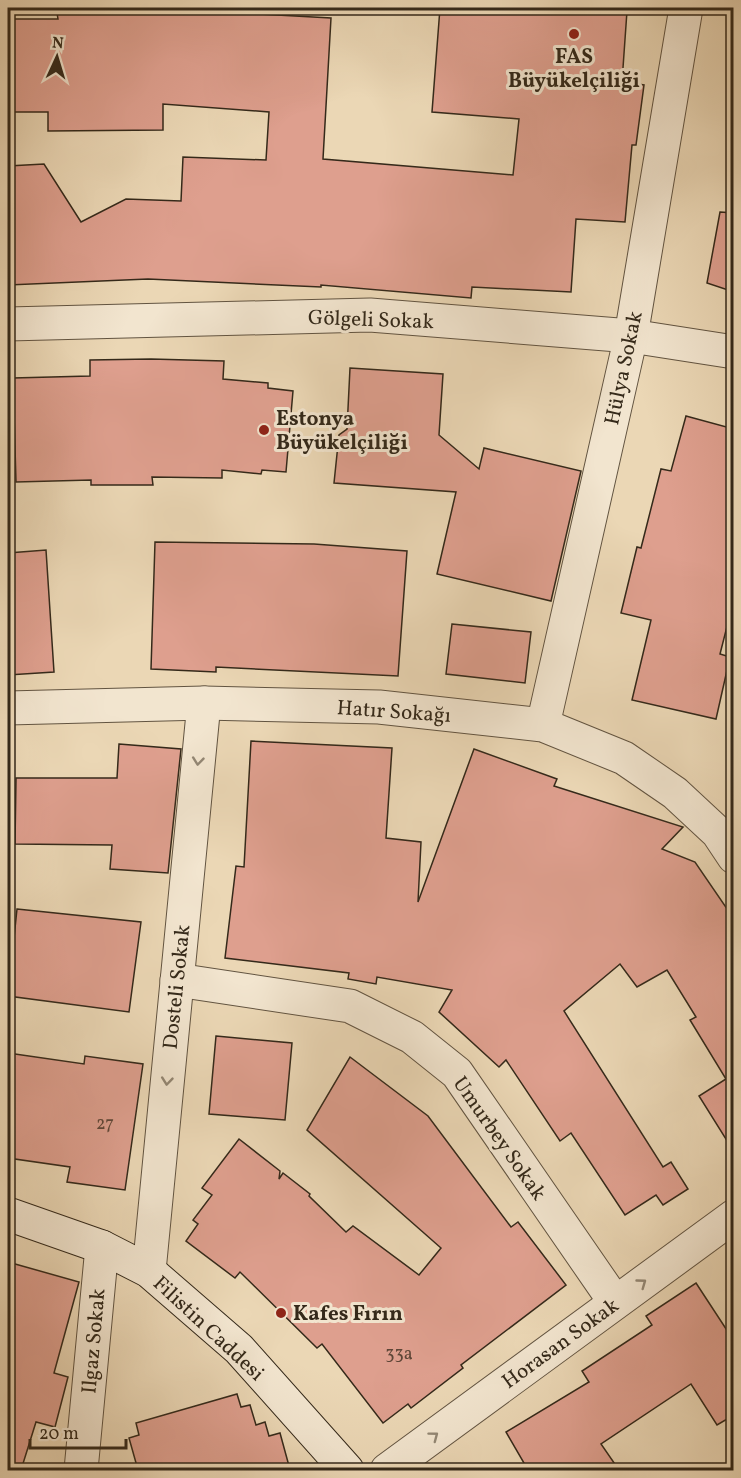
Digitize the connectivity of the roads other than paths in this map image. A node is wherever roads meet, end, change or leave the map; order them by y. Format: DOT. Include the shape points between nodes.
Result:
graph roads {
  1 [pos="686,8"];
  2 [pos="8,324"];
  3 [pos="631,336"];
  4 [pos="734,352"];
  5 [pos="204,703"];
  6 [pos="8,708"];
  7 [pos="543,725"];
  8 [pos="734,857"];
  9 [pos="177,980"];
  10 [pos="8,1214"];
  11 [pos="734,1216"];
  12 [pos="102,1247"];
  13 [pos="149,1271"];
  14 [pos="615,1302"];
  15 [pos="81,1470"];
  16 [pos="348,1470"];
  17 [pos="387,1470"];
  1 -- 3 [label="street, Hülya Sokak"];
  2 -- 3 [label="street, Gölgeli Sokak" via="370,315"];
  3 -- 4 [label="street, Gölgeli Sokak"];
  3 -- 7 [label="street, Hülya Sokak"];
  5 -- 6 [label="street, Hatır Sokağı"];
  5 -- 7 [label="street, Hatır Sokağı" via="380,707"];
  5 -- 9 [label="street, Dosteli Sokak, one-way"];
  7 -- 8 [label="street, Hatır Sokağı" via="624,758 675,793 718,833"];
  9 -- 13 [label="street, Dosteli Sokak, one-way"];
  9 -- 14 [label="street, Umurbey Sokak" via="350,1006 412,1036 457,1073"];
  10 -- 12 [label="street, Filistin Caddesi"];
  14 -- 11 [label="street, Horasan Sokak, one-way"];
  12 -- 13 [label="street, Filistin Caddesi"];
  12 -- 15 [label="street, Ilgaz Sokak"];
  13 -- 16 [label="street, Filistin Caddesi" via="239,1349"];
  17 -- 14 [label="street, Horasan Sokak, one-way"];
}
